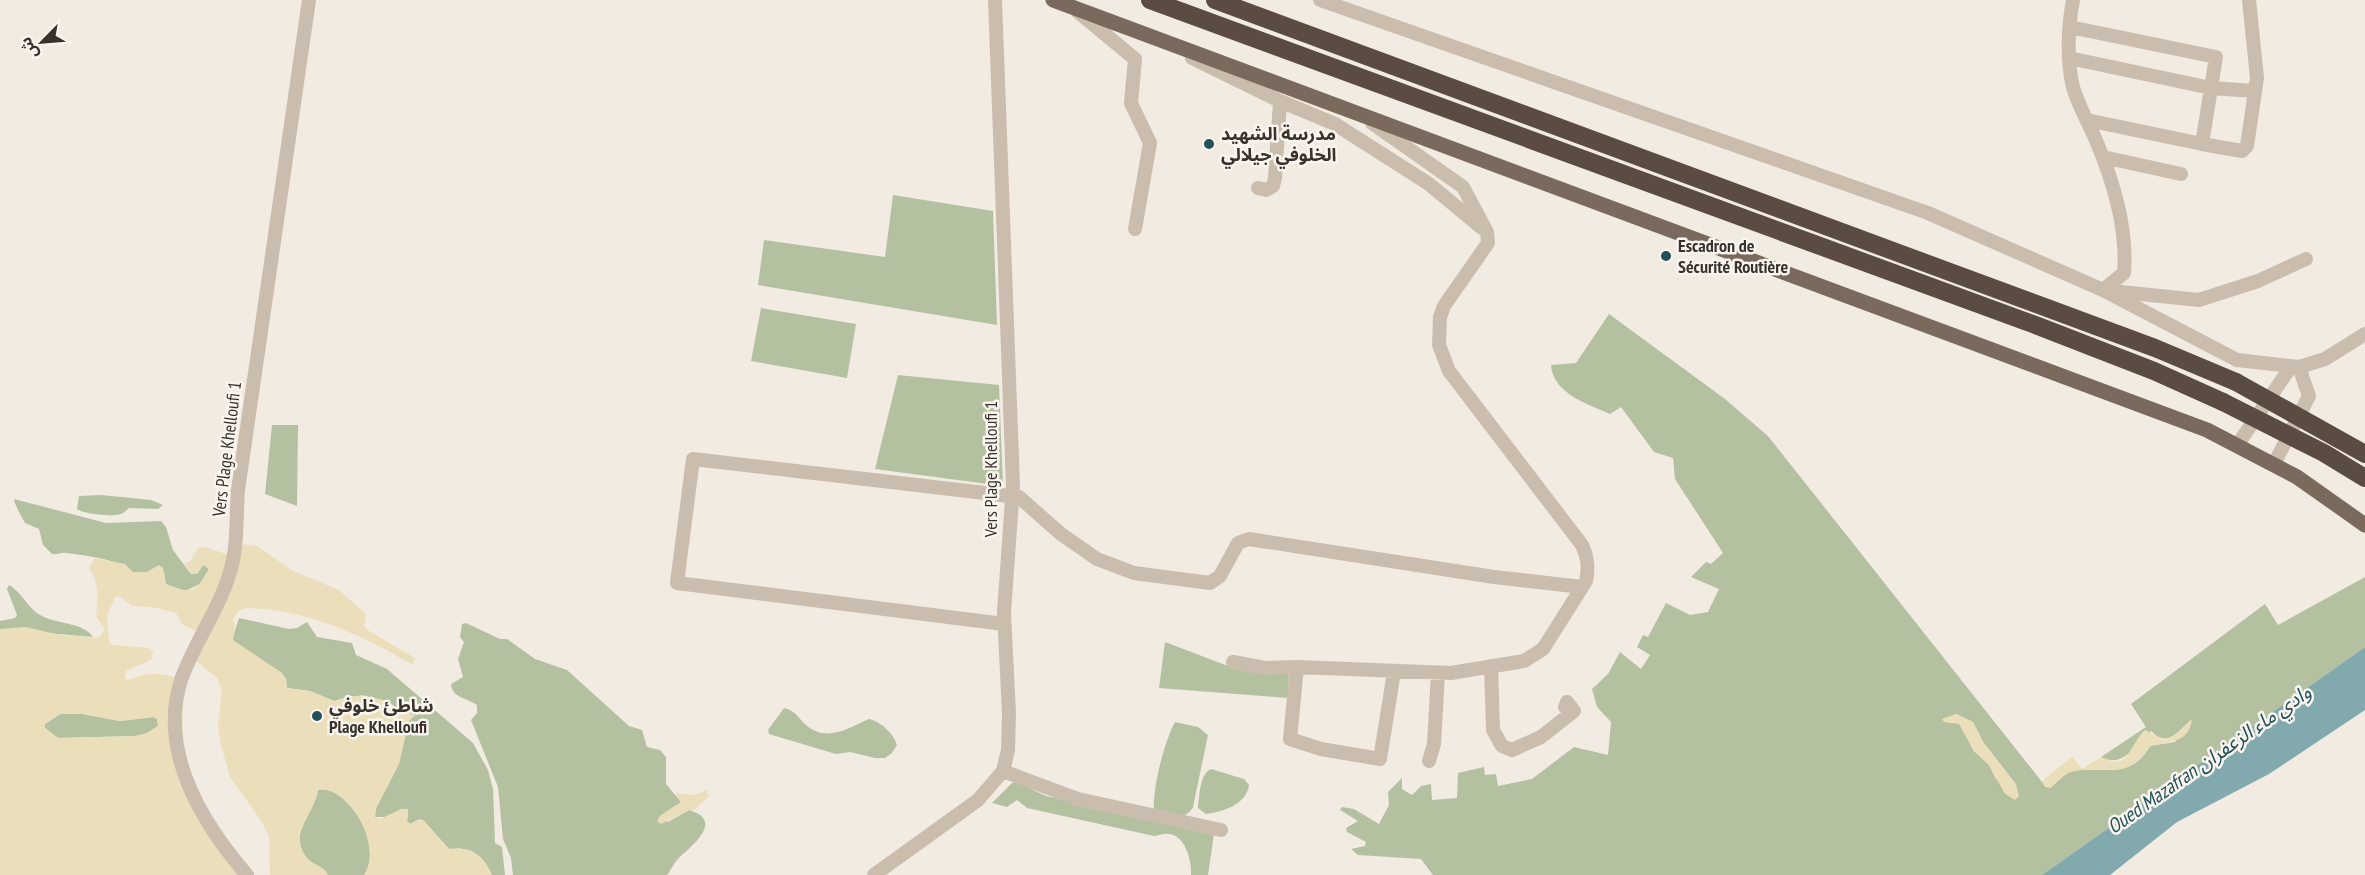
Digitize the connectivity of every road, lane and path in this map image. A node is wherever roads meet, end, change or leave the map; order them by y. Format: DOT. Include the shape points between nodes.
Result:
graph roads {
  1 [pos="309,0"];
  2 [pos="994,0"];
  3 [pos="1053,0"];
  4 [pos="1150,0"];
  5 [pos="1215,0"];
  6 [pos="1320,0"];
  7 [pos="2073,0"];
  8 [pos="2249,0"];
  9 [pos="1073,8"];
  10 [pos="2070,27"];
  11 [pos="1145,35"];
  12 [pos="2069,58"];
  13 [pos="2211,88"];
  14 [pos="2255,91"];
  15 [pos="1280,101"];
  16 [pos="1353,110"];
  17 [pos="2087,120"];
  18 [pos="2202,144"];
  19 [pos="1415,151"];
  20 [pos="1384,155"];
  21 [pos="2103,157"];
  22 [pos="2181,174"];
  23 [pos="1258,188"];
  24 [pos="1135,229"];
  25 [pos="1487,232"];
  26 [pos="2306,259"];
  27 [pos="2103,290"];
  28 [pos="2365,334"];
  29 [pos="2295,368"];
  30 [pos="2238,444"];
  31 [pos="2365,454"];
  32 [pos="2274,464"];
  33 [pos="2365,478"];
  34 [pos="1013,496"];
  35 [pos="2365,525"];
  36 [pos="1582,587"];
  37 [pos="1004,624"];
  38 [pos="1233,662"];
  39 [pos="1491,666"];
  40 [pos="1297,667"];
  41 [pos="1394,672"];
  42 [pos="1438,673"];
  43 [pos="1565,708"];
  44 [pos="1429,761"];
  45 [pos="1003,771"];
  46 [pos="1221,830"];
  47 [pos="247,875"];
  48 [pos="874,875"];
  1 -- 47 [label="street, Vers Plage Khelloufi 1" via="238,490 233,560 182,680 177,701 177,738 191,794 212,834"];
  2 -- 34 [label="street, Vers Plage Khelloufi 1"];
  3 -- 9 [label="main road"];
  4 -- 33 [label="highway, bridge" via="2154,371 2324,453"];
  5 -- 31 [label="highway, bridge" via="2155,348 2236,382"];
  6 -- 27 [label="street" via="1928,213"];
  7 -- 10 [label="street"];
  8 -- 14 [label="street"];
  9 -- 11 [label="main road"];
  9 -- 24 [label="street" via="1136,59 1131,103 1150,143"];
  10 -- 12 [label="street"];
  10 -- 13 [label="street" via="2216,57"];
  11 -- 15 [label="street"];
  11 -- 16 [label="main road"];
  12 -- 13 [label="street"];
  12 -- 17 [label="street" via="2073,85"];
  13 -- 14 [label="street"];
  13 -- 18 [label="street"];
  14 -- 18 [label="street" via="2247,146 2242,151"];
  15 -- 20 [label="street" via="1335,124"];
  15 -- 23 [label="street" via="1273,186 1266,190"];
  16 -- 19 [label="street"];
  16 -- 30 [label="main road"];
  17 -- 18 [label="street"];
  17 -- 21 [label="street"];
  19 -- 20 [label="street"];
  19 -- 25 [label="street" via="1463,187"];
  20 -- 25 [label="street" via="1429,184"];
  21 -- 22 [label="street"];
  21 -- 27 [label="street" via="2113,181 2126,254 2124,273"];
  25 -- 36 [label="street" via="1488,243 1444,306 1438,345 1458,386 1582,545 1588,564"];
  26 -- 27 [label="street" via="2258,281 2199,300"];
  27 -- 29 [label="street" via="2237,360"];
  28 -- 29 [label="street" via="2325,359"];
  29 -- 30 [label="street"];
  29 -- 32 [label="street" via="2309,396"];
  30 -- 32 [label="main road"];
  32 -- 35 [label="main road"];
  34 -- 36 [label="street" via="1025,500 1055,529 1097,559 1134,573 1210,583 1220,576 1238,543 1249,539"];
  34 -- 37 [label="street, Vers Plage Khelloufi 1"];
  34 -- 37 [label="street" via="693,459 677,583"];
  36 -- 39 [label="street" via="1537,654 1524,661"];
  37 -- 45 [label="street, Vers Plage Khelloufi 1" via="1009,733"];
  38 -- 40 [label="street" via="1265,668"];
  39 -- 42 [label="street"];
  39 -- 43 [label="street" via="1493,730 1502,746 1512,750 1540,737 1574,711 1568,702"];
  40 -- 41 [label="street"];
  40 -- 41 [label="street" via="1290,739 1321,749 1380,759"];
  41 -- 42 [label="street"];
  42 -- 44 [label="street" via="1434,744"];
  45 -- 46 [label="street" via="1078,799"];
  45 -- 48 [label="street" via="978,800"];
}
